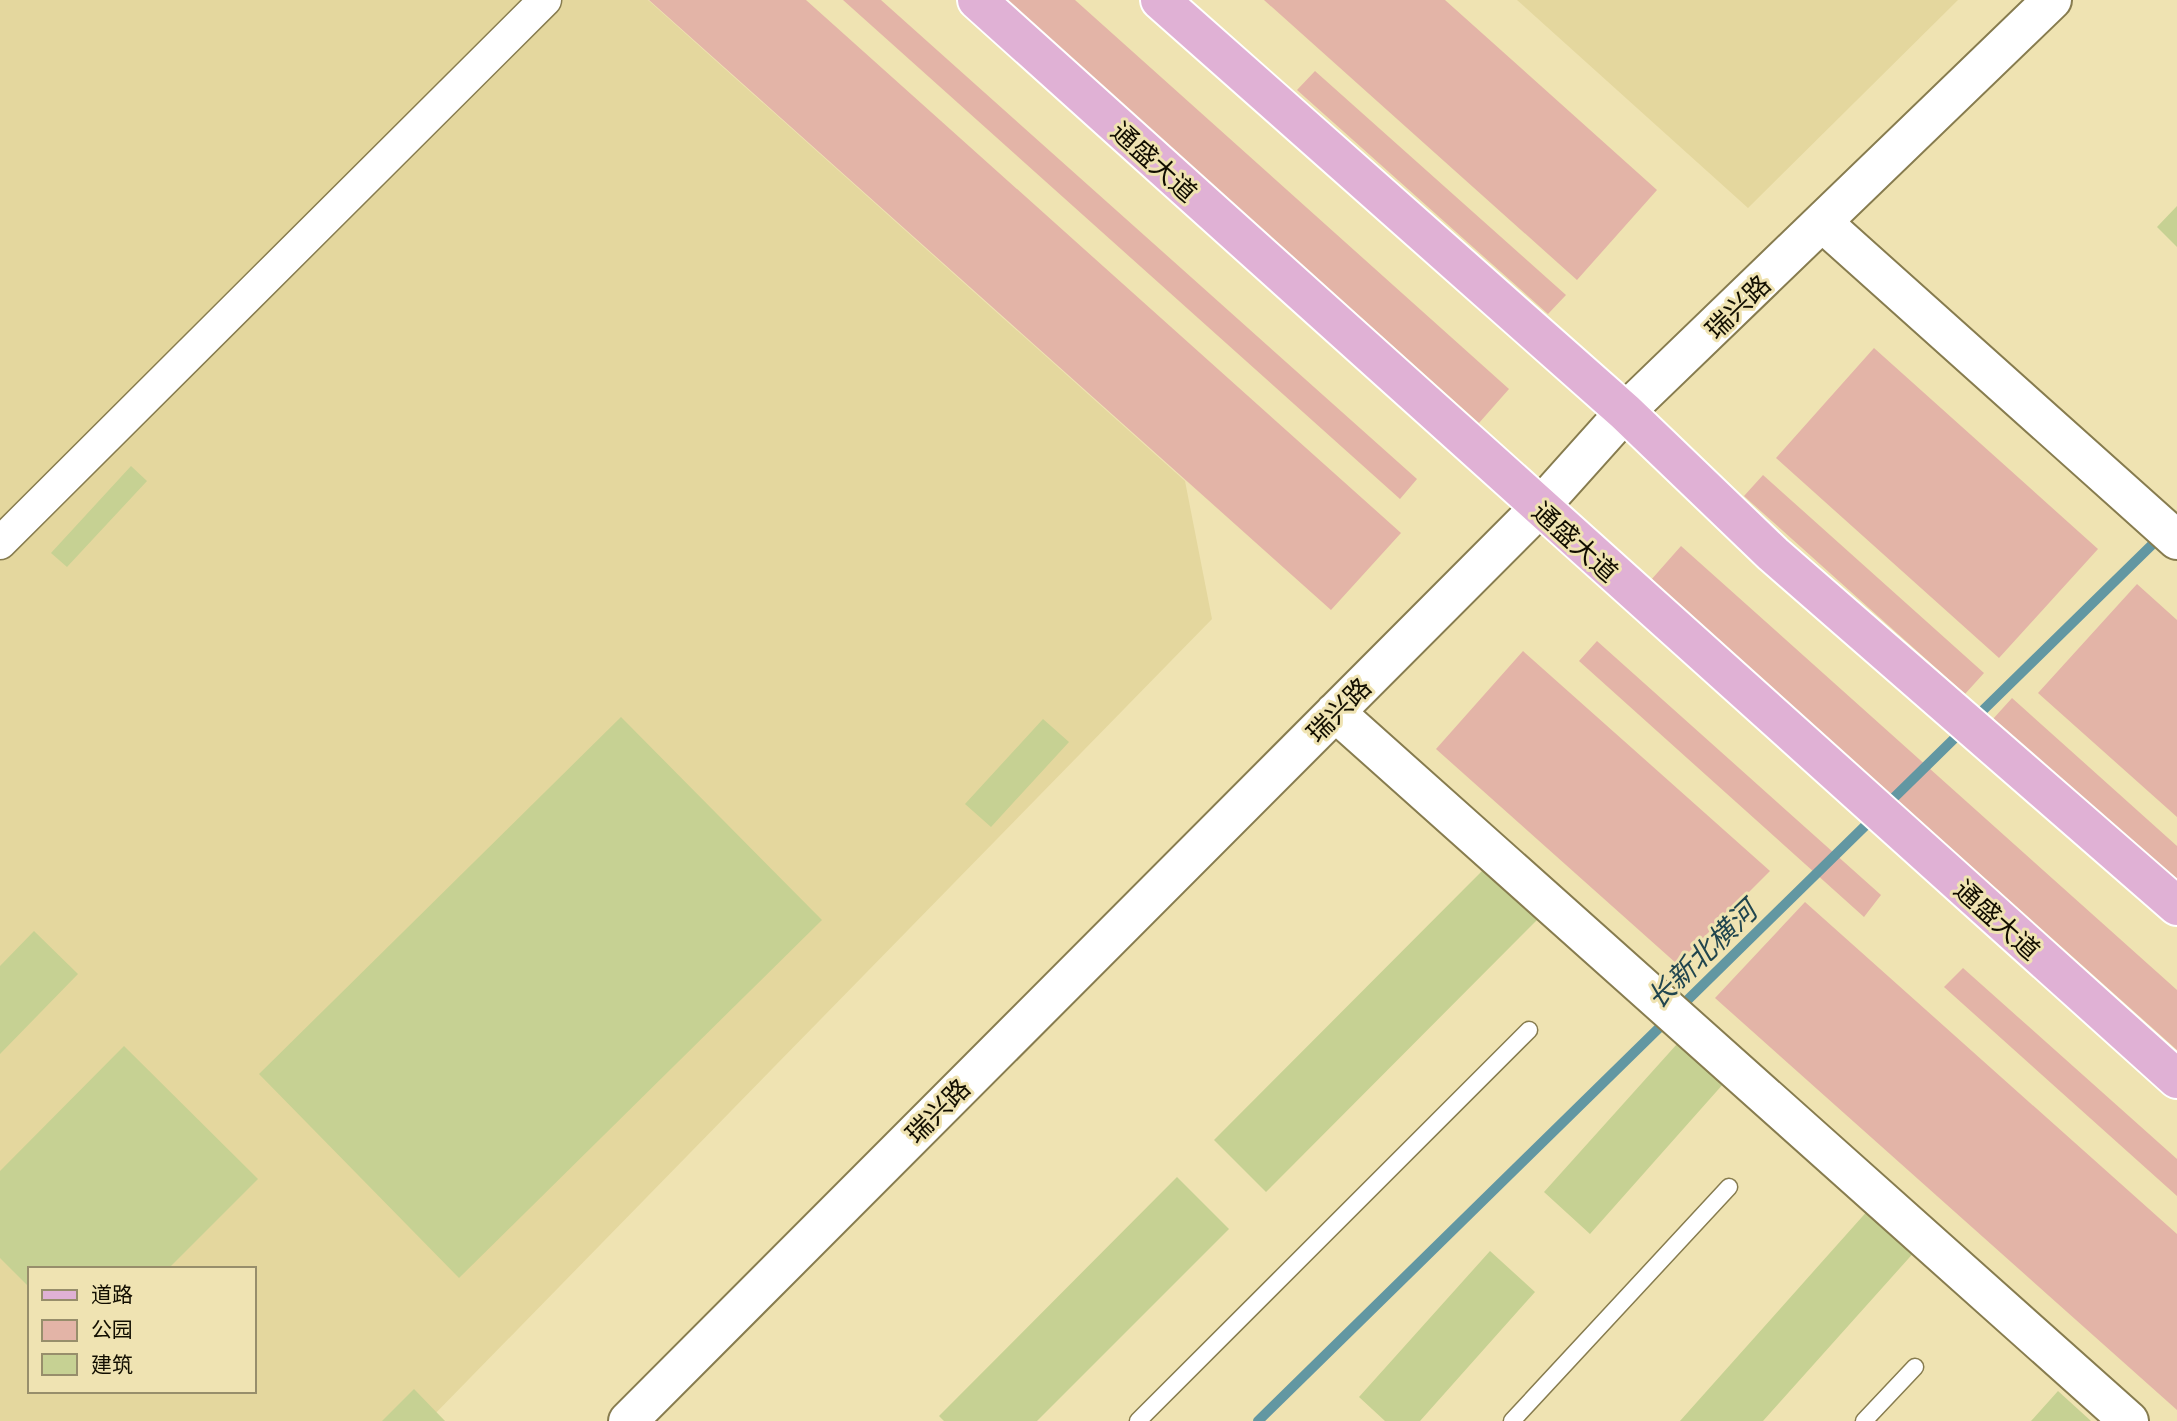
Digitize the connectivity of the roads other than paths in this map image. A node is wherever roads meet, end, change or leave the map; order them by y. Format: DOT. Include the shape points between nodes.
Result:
graph roads {
  1 [pos="545,0"];
  2 [pos="977,0"];
  3 [pos="1160,0"];
  4 [pos="2052,0"];
  5 [pos="1823,223"];
  6 [pos="1625,412"];
  7 [pos="1539,508"];
  8 [pos="2177,540"];
  9 [pos="0,542"];
  10 [pos="1335,712"];
  11 [pos="2177,906"];
  12 [pos="1530,1030"];
  13 [pos="2177,1079"];
  14 [pos="1730,1187"];
  15 [pos="1915,1367"];
  16 [pos="628,1421"];
  17 [pos="1138,1421"];
  18 [pos="1511,1421"];
  19 [pos="1864,1421"];
  20 [pos="2129,1421"];
  1 -- 9 [label="street"];
  2 -- 7 [label="main road, 通盛大道"];
  3 -- 6 [label="main road"];
  4 -- 5 [label="street, 瑞兴路"];
  5 -- 6 [label="street, 瑞兴路"];
  5 -- 8 [label="street"];
  6 -- 7 [label="street, 瑞兴路"];
  6 -- 11 [label="main road" via="1773,554"];
  7 -- 10 [label="street, 瑞兴路"];
  7 -- 13 [label="main road, 通盛大道"];
  10 -- 16 [label="street, 瑞兴路"];
  10 -- 20 [label="street"];
  12 -- 17 [label="lane"];
  14 -- 18 [label="lane"];
  15 -- 19 [label="lane"];
}
